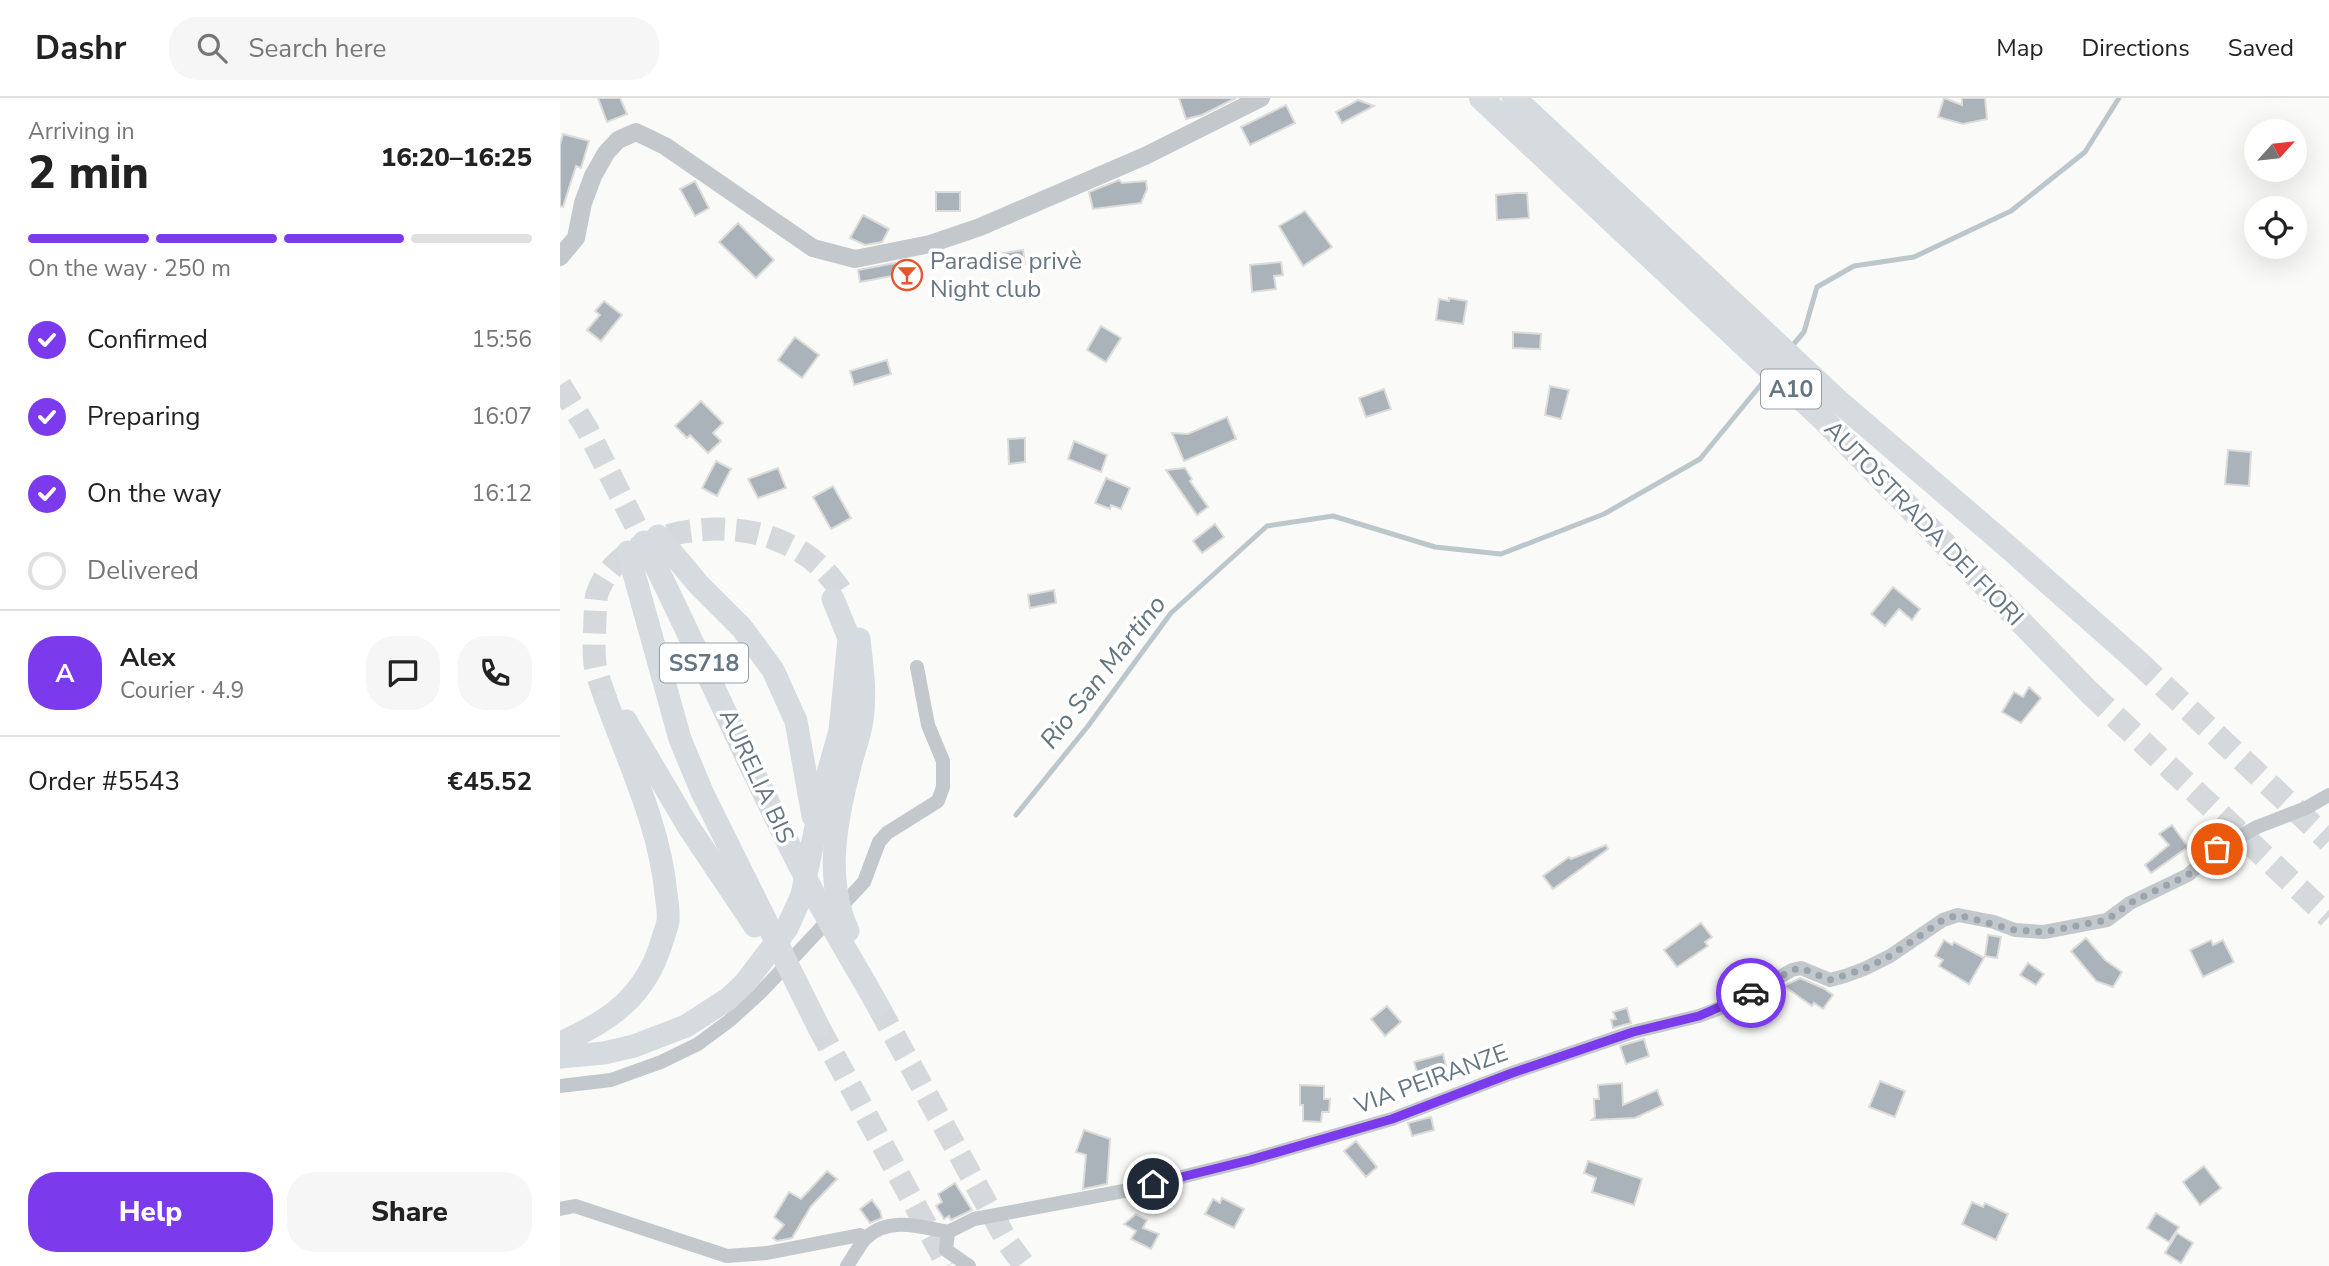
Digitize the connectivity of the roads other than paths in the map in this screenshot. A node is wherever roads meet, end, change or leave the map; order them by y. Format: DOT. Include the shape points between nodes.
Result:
graph roads {
  1 [pos="1261,98"];
  2 [pos="1481,98"];
  3 [pos="1514,98"];
  4 [pos="560,257"];
  5 [pos="643,543"];
  6 [pos="2137,661"];
  7 [pos="917,667"];
  8 [pos="2089,692"];
  9 [pos="2329,795"];
  10 [pos="816,837"];
  11 [pos="560,1043"];
  12 [pos="560,1057"];
  13 [pos="560,1086"];
  14 [pos="560,1209"];
  15 [pos="948,1232"];
  16 [pos="866,1238"];
  17 [pos="847,1266"];
  18 [pos="969,1266"];
  1 -- 4 [label="street" via="1145,156 980,227 930,244 855,259 813,248 665,146 636,132 618,140 607,152 586,194 576,238"];
  2 -- 8 [label="highway, AUTOSTRADA DEI FIORI / A10" via="1823,419"];
  3 -- 6 [label="highway, AUTOSTRADA DEI FIORI / A10" via="1838,401"];
  5 -- 10 [label="highway" via="699,586 742,628 773,670 796,721"];
  5 -- 10 [label="highway, AURELIA BIS / SS718" via="811,889 882,1004 836,898 835,836 862,720 864,683 858,630 837,595 849,638 840,731"];
  5 -- 11 [label="highway, SS718" via="667,698 680,738 710,809 818,1026 611,700 663,866 668,920 656,961 623,1006"];
  7 -- 13 [label="street" via="929,724 943,761 938,801 887,832 864,882 729,1021 698,1044 661,1062 611,1080"];
  9 -- 15 [label="street, VIA PEIRANZE" via="2217,849 2188,875 2130,903 2107,920 2044,932 2015,930 1958,915 1864,969 1830,980 1801,968 1792,970 1736,1002 1699,1016 1633,1032 1392,1119 1129,1190 974,1219"];
  10 -- 12 [label="highway" via="802,895 787,928 728,999 686,1026 653,1040 604,1053"];
  14 -- 16 [label="street" via="575,1206 727,1256 860,1235"];
  15 -- 16 [label="street" via="894,1225"];
  15 -- 18 [label="street" via="946,1250"];
  16 -- 17 [label="street"];
}
